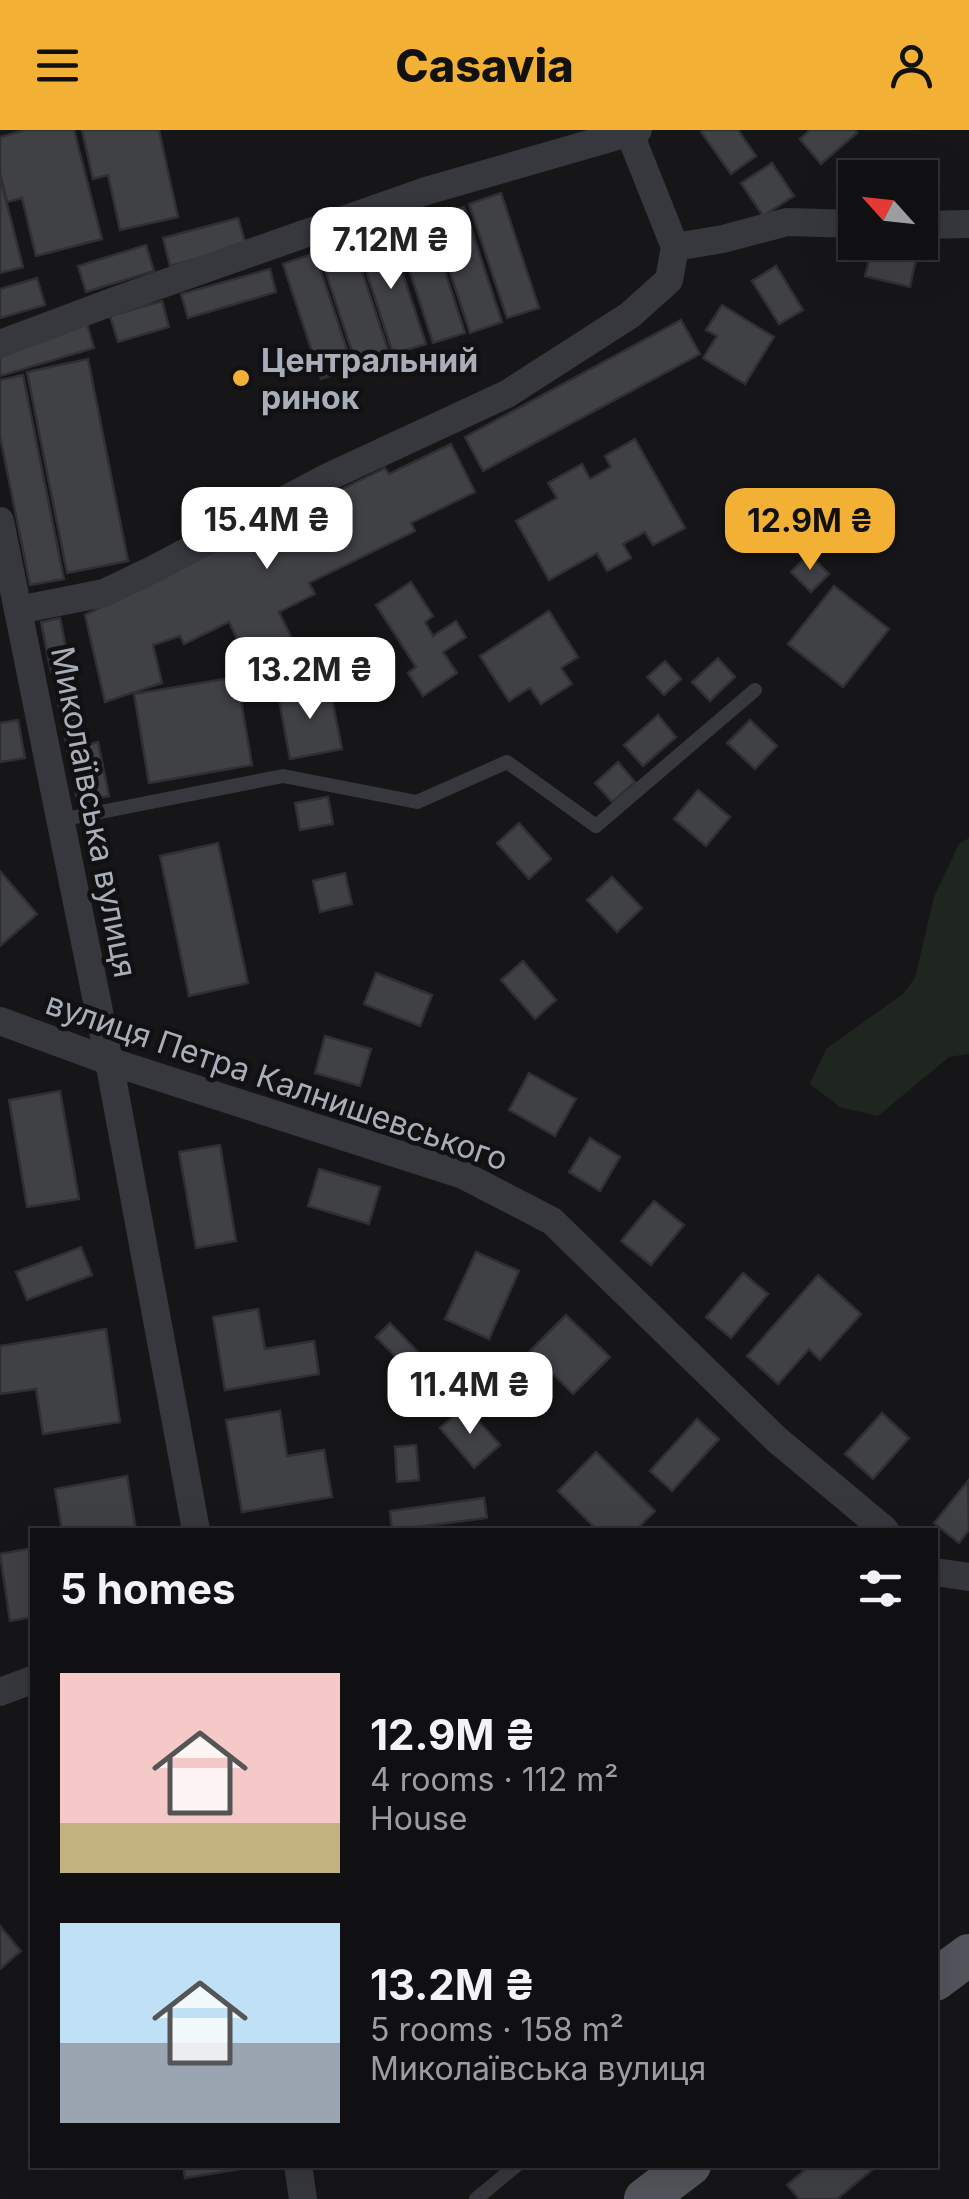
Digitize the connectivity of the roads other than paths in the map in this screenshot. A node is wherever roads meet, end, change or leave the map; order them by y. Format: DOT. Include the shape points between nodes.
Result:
graph roads {
  1 [pos="633,131"];
  2 [pos="838,223"];
  3 [pos="938,224"];
  4 [pos="969,224"];
  5 [pos="676,247"];
  6 [pos="0,344"];
  7 [pos="0,521"];
  8 [pos="18,610"];
  9 [pos="755,690"];
  10 [pos="60,820"];
  11 [pos="0,1020"];
  12 [pos="109,1061"];
  13 [pos="196,1528"];
  14 [pos="882,1528"];
  15 [pos="938,1572"];
  16 [pos="969,1577"];
  17 [pos="30,1681"];
  18 [pos="0,1692"];
  19 [pos="969,1955"];
  20 [pos="938,1978"];
  21 [pos="298,2168"];
  22 [pos="513,2168"];
  23 [pos="686,2168"];
  24 [pos="303,2199"];
  25 [pos="476,2199"];
  26 [pos="645,2199"];
  1 -- 5 [label="street"];
  1 -- 6 [label="street" via="426,191"];
  2 -- 5 [label="street" via="788,222"];
  3 -- 4 [label="street"];
  5 -- 8 [label="street" via="669,280 630,315 507,394 324,478 104,593"];
  7 -- 8 [label="street, Миколаївська вулиця"];
  8 -- 10 [label="street, Миколаївська вулиця"];
  9 -- 10 [label="lane" via="596,826 507,762 417,802 282,776"];
  10 -- 12 [label="street, Миколаївська вулиця"];
  11 -- 12 [label="street, вулиця Петра Калнишевського"];
  12 -- 13 [label="street, Миколаївська вулиця"];
  12 -- 14 [label="street, вулиця Петра Калнишевського" via="462,1176 552,1221 776,1438"];
  15 -- 16 [label="street"];
  17 -- 18 [label="street"];
  19 -- 20 [label="main road"];
  21 -- 24 [label="street"];
  22 -- 25 [label="lane"];
  23 -- 26 [label="main road"];
}
